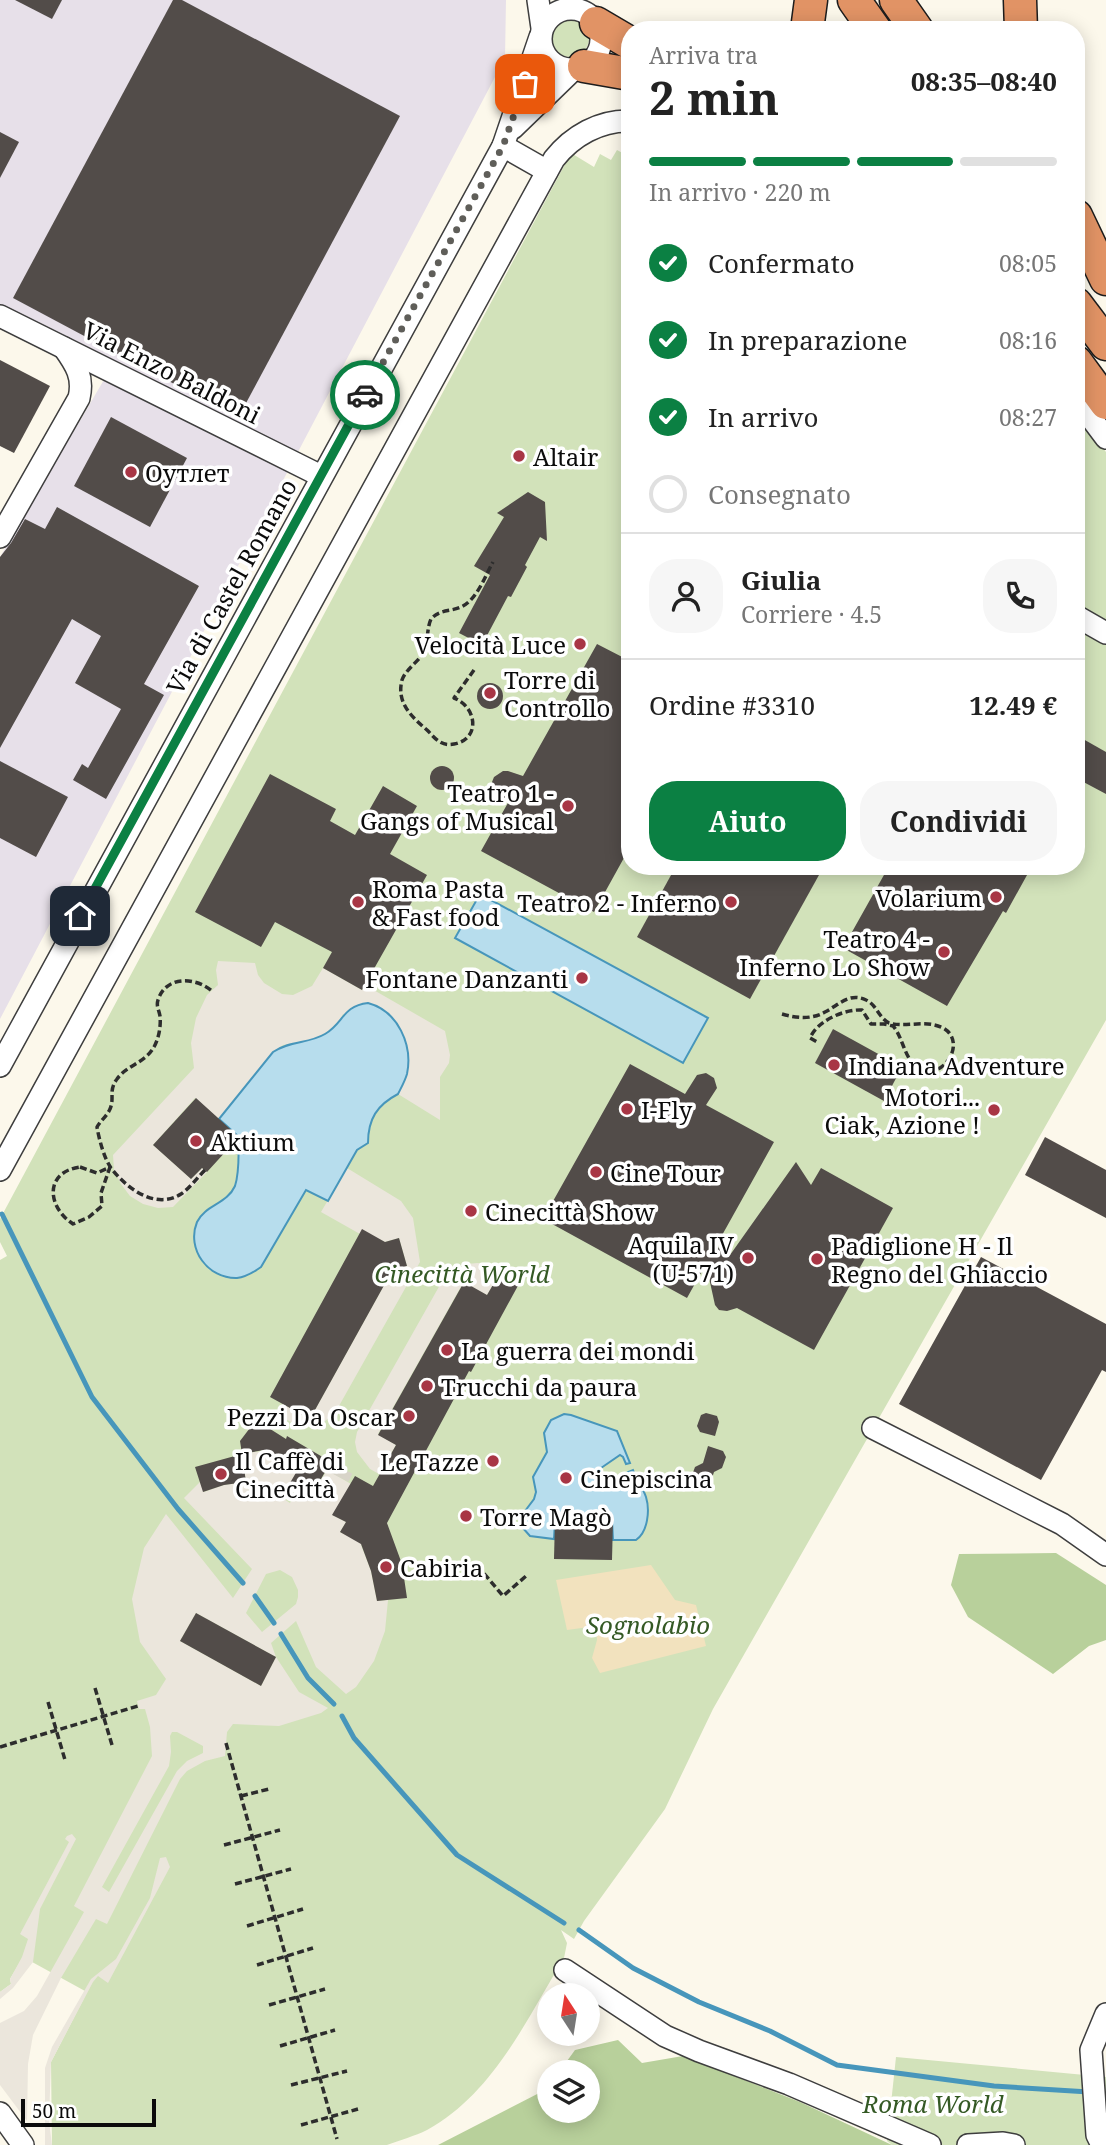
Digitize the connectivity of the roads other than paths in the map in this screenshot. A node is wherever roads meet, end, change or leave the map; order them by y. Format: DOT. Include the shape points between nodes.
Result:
graph roads {
  1 [pos="538,0"];
  2 [pos="811,0"];
  3 [pos="854,0"];
  4 [pos="896,0"];
  5 [pos="1020,0"];
  6 [pos="589,13"];
  7 [pos="808,21"];
  8 [pos="869,21"];
  9 [pos="911,21"];
  10 [pos="1021,21"];
  11 [pos="541,32"];
  12 [pos="621,36"];
  13 [pos="579,68"];
  14 [pos="621,73"];
  15 [pos="621,122"];
  16 [pos="506,139"];
  17 [pos="547,171"];
  18 [pos="1085,235"];
  19 [pos="1085,258"];
  20 [pos="1106,279"];
  21 [pos="1106,287"];
  22 [pos="0,316"];
  23 [pos="1085,316"];
  24 [pos="1106,344"];
  25 [pos="63,346"];
  26 [pos="1085,374"];
  27 [pos="1106,403"];
  28 [pos="1085,410"];
  29 [pos="1106,438"];
  30 [pos="321,476"];
  31 [pos="0,537"];
  32 [pos="1085,621"];
  33 [pos="1106,633"];
  34 [pos="0,1066"];
  35 [pos="0,1170"];
  36 [pos="873,1428"];
  37 [pos="1106,1555"];
  38 [pos="565,1970"];
  39 [pos="1106,2014"];
  40 [pos="0,2113"];
  41 [pos="1093,2142"];
  42 [pos="23,2145"];
  43 [pos="930,2145"];
  44 [pos="968,2145"];
  45 [pos="1014,2145"];
  1 -- 11 [label="street"];
  2 -- 7 [label="highway"];
  3 -- 8 [label="highway"];
  4 -- 9 [label="highway"];
  5 -- 10 [label="highway"];
  6 -- 11 [label="street" via="563,10 547,20"];
  6 -- 12 [label="highway"];
  6 -- 13 [label="street" via="600,32 598,52"];
  11 -- 13 [label="street" via="546,57 554,64"];
  11 -- 16 [label="street, Via di Castel Romano"];
  13 -- 14 [label="highway"];
  13 -- 16 [label="street, Via di Castel Romano"];
  15 -- 17 [label="street" via="579,136 559,152"];
  16 -- 17 [label="street"];
  16 -- 30 [label="street, Via di Castel Romano"];
  17 -- 35 [label="street"];
  18 -- 20 [label="highway"];
  19 -- 21 [label="highway"];
  22 -- 25 [label="street, Via Enzo Baldoni"];
  23 -- 24 [label="highway"];
  25 -- 30 [label="street, Via Enzo Baldoni"];
  25 -- 31 [label="street" via="79,370 79,398"];
  26 -- 27 [label="highway"];
  28 -- 29 [label="street"];
  30 -- 34 [label="street, Via di Castel Romano"];
  32 -- 33 [label="street"];
  36 -- 37 [label="street" via="1062,1524"];
  38 -- 43 [label="street" via="665,2036"];
  39 -- 41 [label="street" via="1091,2050 1096,2109"];
  40 -- 42 [label="street"];
  44 -- 45 [label="street"];
}
